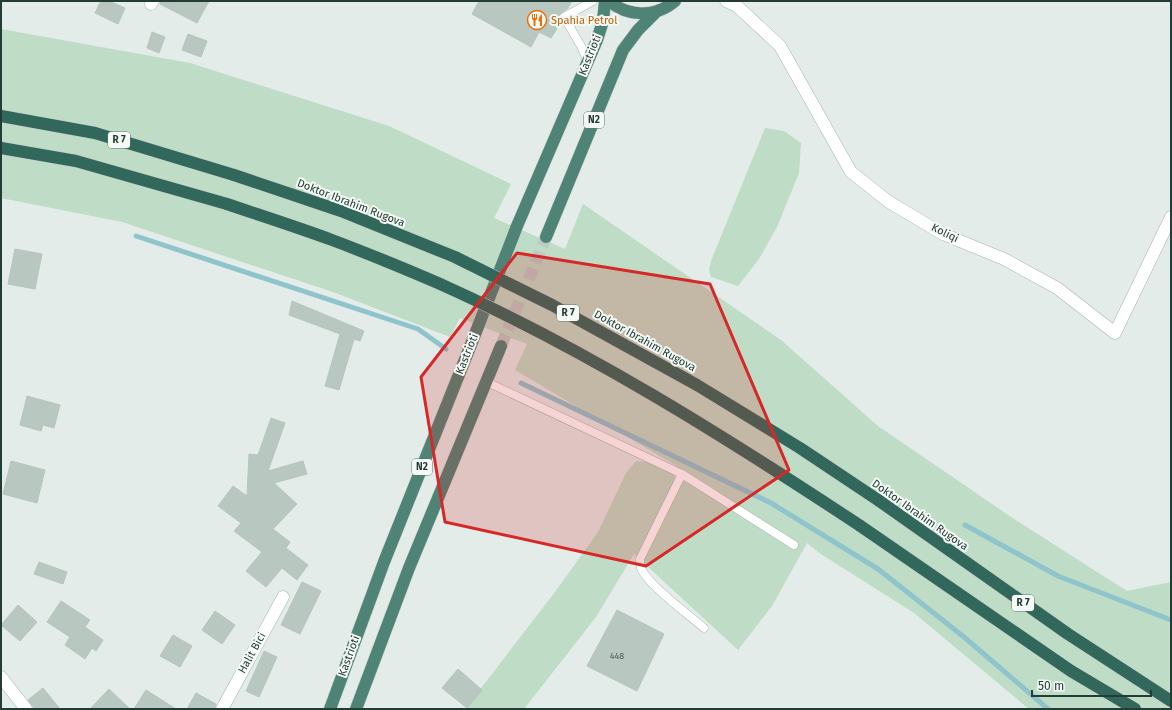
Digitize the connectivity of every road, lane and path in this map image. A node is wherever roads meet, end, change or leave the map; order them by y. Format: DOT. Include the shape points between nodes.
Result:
graph roads {
  1 [pos="593,1"];
  2 [pos="605,1"];
  3 [pos="608,1"];
  4 [pos="675,1"];
  5 [pos="726,1"];
  6 [pos="655,12"];
  7 [pos="588,62"];
  8 [pos="1,116"];
  9 [pos="1,148"];
  10 [pos="1171,217"];
  11 [pos="546,237"];
  12 [pos="501,346"];
  13 [pos="487,382"];
  14 [pos="682,474"];
  15 [pos="794,545"];
  16 [pos="283,597"];
  17 [pos="704,628"];
  18 [pos="1,677"];
  19 [pos="1171,701"];
  20 [pos="26,709"];
  21 [pos="222,709"];
  22 [pos="330,709"];
  23 [pos="356,709"];
  24 [pos="1135,709"];
  1 -- 7 [label="lane" via="564,17"];
  2 -- 7 [label="highway, Kastrioti / N2" via="601,29"];
  3 -- 6 [label="highway, N2" via="628,12"];
  4 -- 6 [label="highway, N2"];
  5 -- 10 [label="street, Koliqi" via="737,6 780,46 851,172 888,202 943,234 1004,259 1056,288 1115,333"];
  6 -- 11 [label="highway, N2" via="623,50"];
  7 -- 22 [label="highway, Kastrioti / N2" via="517,226 384,562"];
  8 -- 19 [label="highway, Doktor Ibrahim Rugova / R 7, bridge" via="95,133 234,174 341,211 456,257 552,305 697,385 800,448 1068,634"];
  9 -- 24 [label="highway, R 7, bridge" via="76,161 227,204 332,240 438,283 518,322 688,416 762,461 1072,670"];
  12 -- 13 [label="highway, N2"];
  13 -- 14 [label="lane"];
  13 -- 23 [label="highway, N2" via="409,568"];
  14 -- 15 [label="lane"];
  14 -- 17 [label="lane" via="640,559 640,565 641,570 656,587"];
  16 -- 21 [label="street, Halit Bici"];
  18 -- 20 [label="street"];
}
